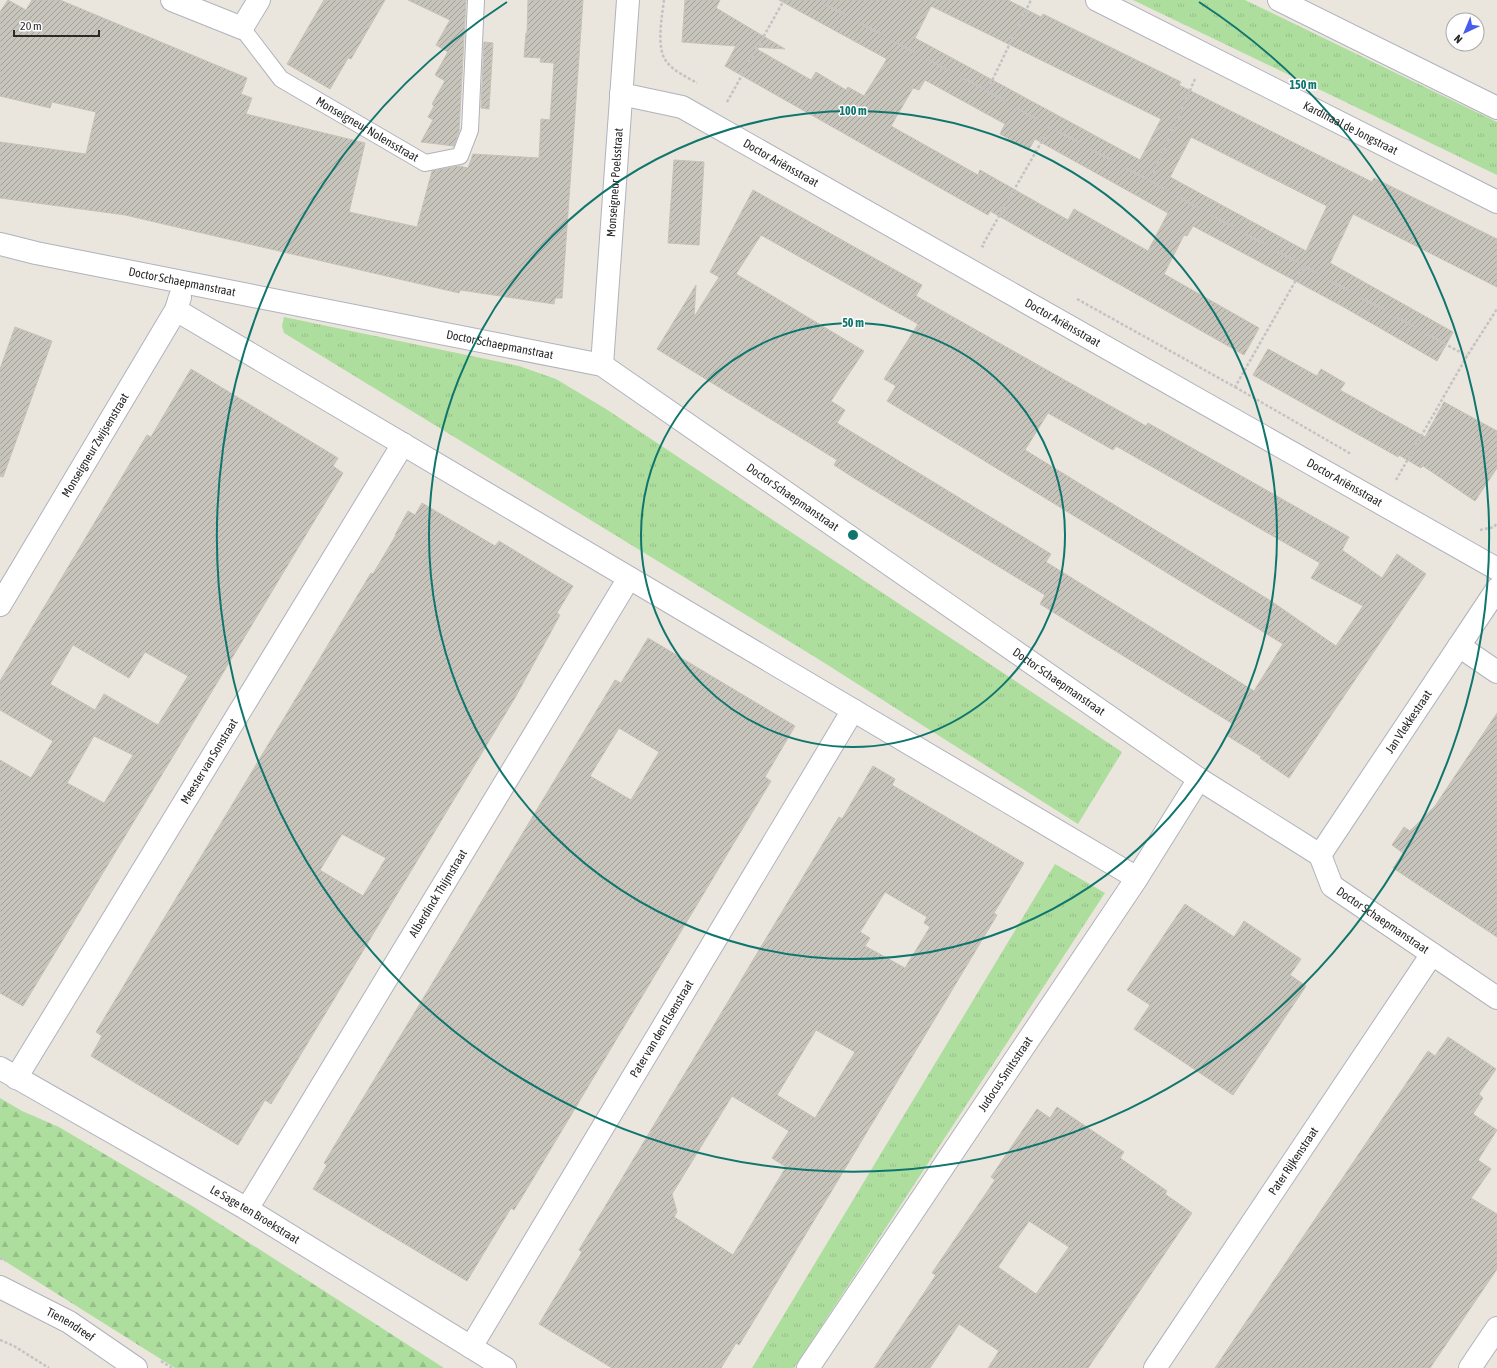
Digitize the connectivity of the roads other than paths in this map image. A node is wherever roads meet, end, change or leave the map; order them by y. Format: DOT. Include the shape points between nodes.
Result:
graph roads {
  1 [pos="172,0"];
  2 [pos="259,0"];
  3 [pos="476,0"];
  4 [pos="628,0"];
  5 [pos="1097,0"];
  6 [pos="1279,0"];
  7 [pos="242,28"];
  8 [pos="621,94"];
  9 [pos="1497,108"];
  10 [pos="1497,202"];
  11 [pos="0,244"];
  12 [pos="184,283"];
  13 [pos="176,310"];
  14 [pos="602,365"];
  15 [pos="403,444"];
  16 [pos="1497,569"];
  17 [pos="629,578"];
  18 [pos="1497,589"];
  19 [pos="0,605"];
  20 [pos="1459,646"];
  21 [pos="1497,672"];
  22 [pos="853,710"];
  23 [pos="1199,779"];
  24 [pos="1320,855"];
  25 [pos="1137,878"];
  26 [pos="1432,954"];
  27 [pos="1497,998"];
  28 [pos="8,1073"];
  29 [pos="247,1209"];
  30 [pos="0,1287"];
  31 [pos="1497,1328"];
  32 [pos="471,1347"];
  33 [pos="136,1368"];
  34 [pos="505,1368"];
  35 [pos="808,1368"];
  36 [pos="1155,1368"];
  37 [pos="1470,1368"];
  1 -- 7 [label="street"];
  2 -- 7 [label="street"];
  3 -- 7 [label="lane, Monseigneur Nolensstraat" via="470,130 460,156 425,163 281,79"];
  4 -- 8 [label="street, Monseigneur Poelsstraat"];
  5 -- 10 [label="street, Kardinaal de Jongstraat"];
  6 -- 9 [label="street"];
  8 -- 14 [label="street, Monseigneur Poelsstraat"];
  8 -- 16 [label="street, Doctor Ariënsstraat" via="682,108"];
  11 -- 12 [label="street, Doctor Schaepmanstraat"];
  12 -- 13 [label="street, Monseigneur Zwijsenstraat"];
  12 -- 14 [label="street, Doctor Schaepmanstraat"];
  13 -- 15 [label="street"];
  13 -- 19 [label="street, Monseigneur Zwijsenstraat"];
  14 -- 23 [label="street, Doctor Schaepmanstraat"];
  15 -- 17 [label="street"];
  15 -- 28 [label="street, Meester van Sonstraat"];
  17 -- 22 [label="street"];
  17 -- 29 [label="street, Alberdinck Thijmstraat"];
  18 -- 20 [label="street, Jan Vlekkestraat"];
  20 -- 21 [label="street"];
  20 -- 24 [label="street, Jan Vlekkestraat"];
  22 -- 25 [label="street"];
  22 -- 32 [label="street, Pater van den Elsenstraat"];
  23 -- 24 [label="street, Doctor Schaepmanstraat"];
  23 -- 25 [label="street, Judocus Smitsstraat"];
  24 -- 26 [label="street, Doctor Schaepmanstraat" via="1332,886"];
  25 -- 35 [label="street, Judocus Smitsstraat"];
  26 -- 27 [label="street, Doctor Schaepmanstraat"];
  26 -- 36 [label="street, Pater Rijkenstraat"];
  28 -- 29 [label="street, Le Sage ten Broekstraat"];
  29 -- 32 [label="street, Le Sage ten Broekstraat"];
  30 -- 33 [label="street, Tienendreef" via="69,1322"];
  31 -- 37 [label="street"];
  32 -- 34 [label="street, Le Sage ten Broekstraat"];
}
